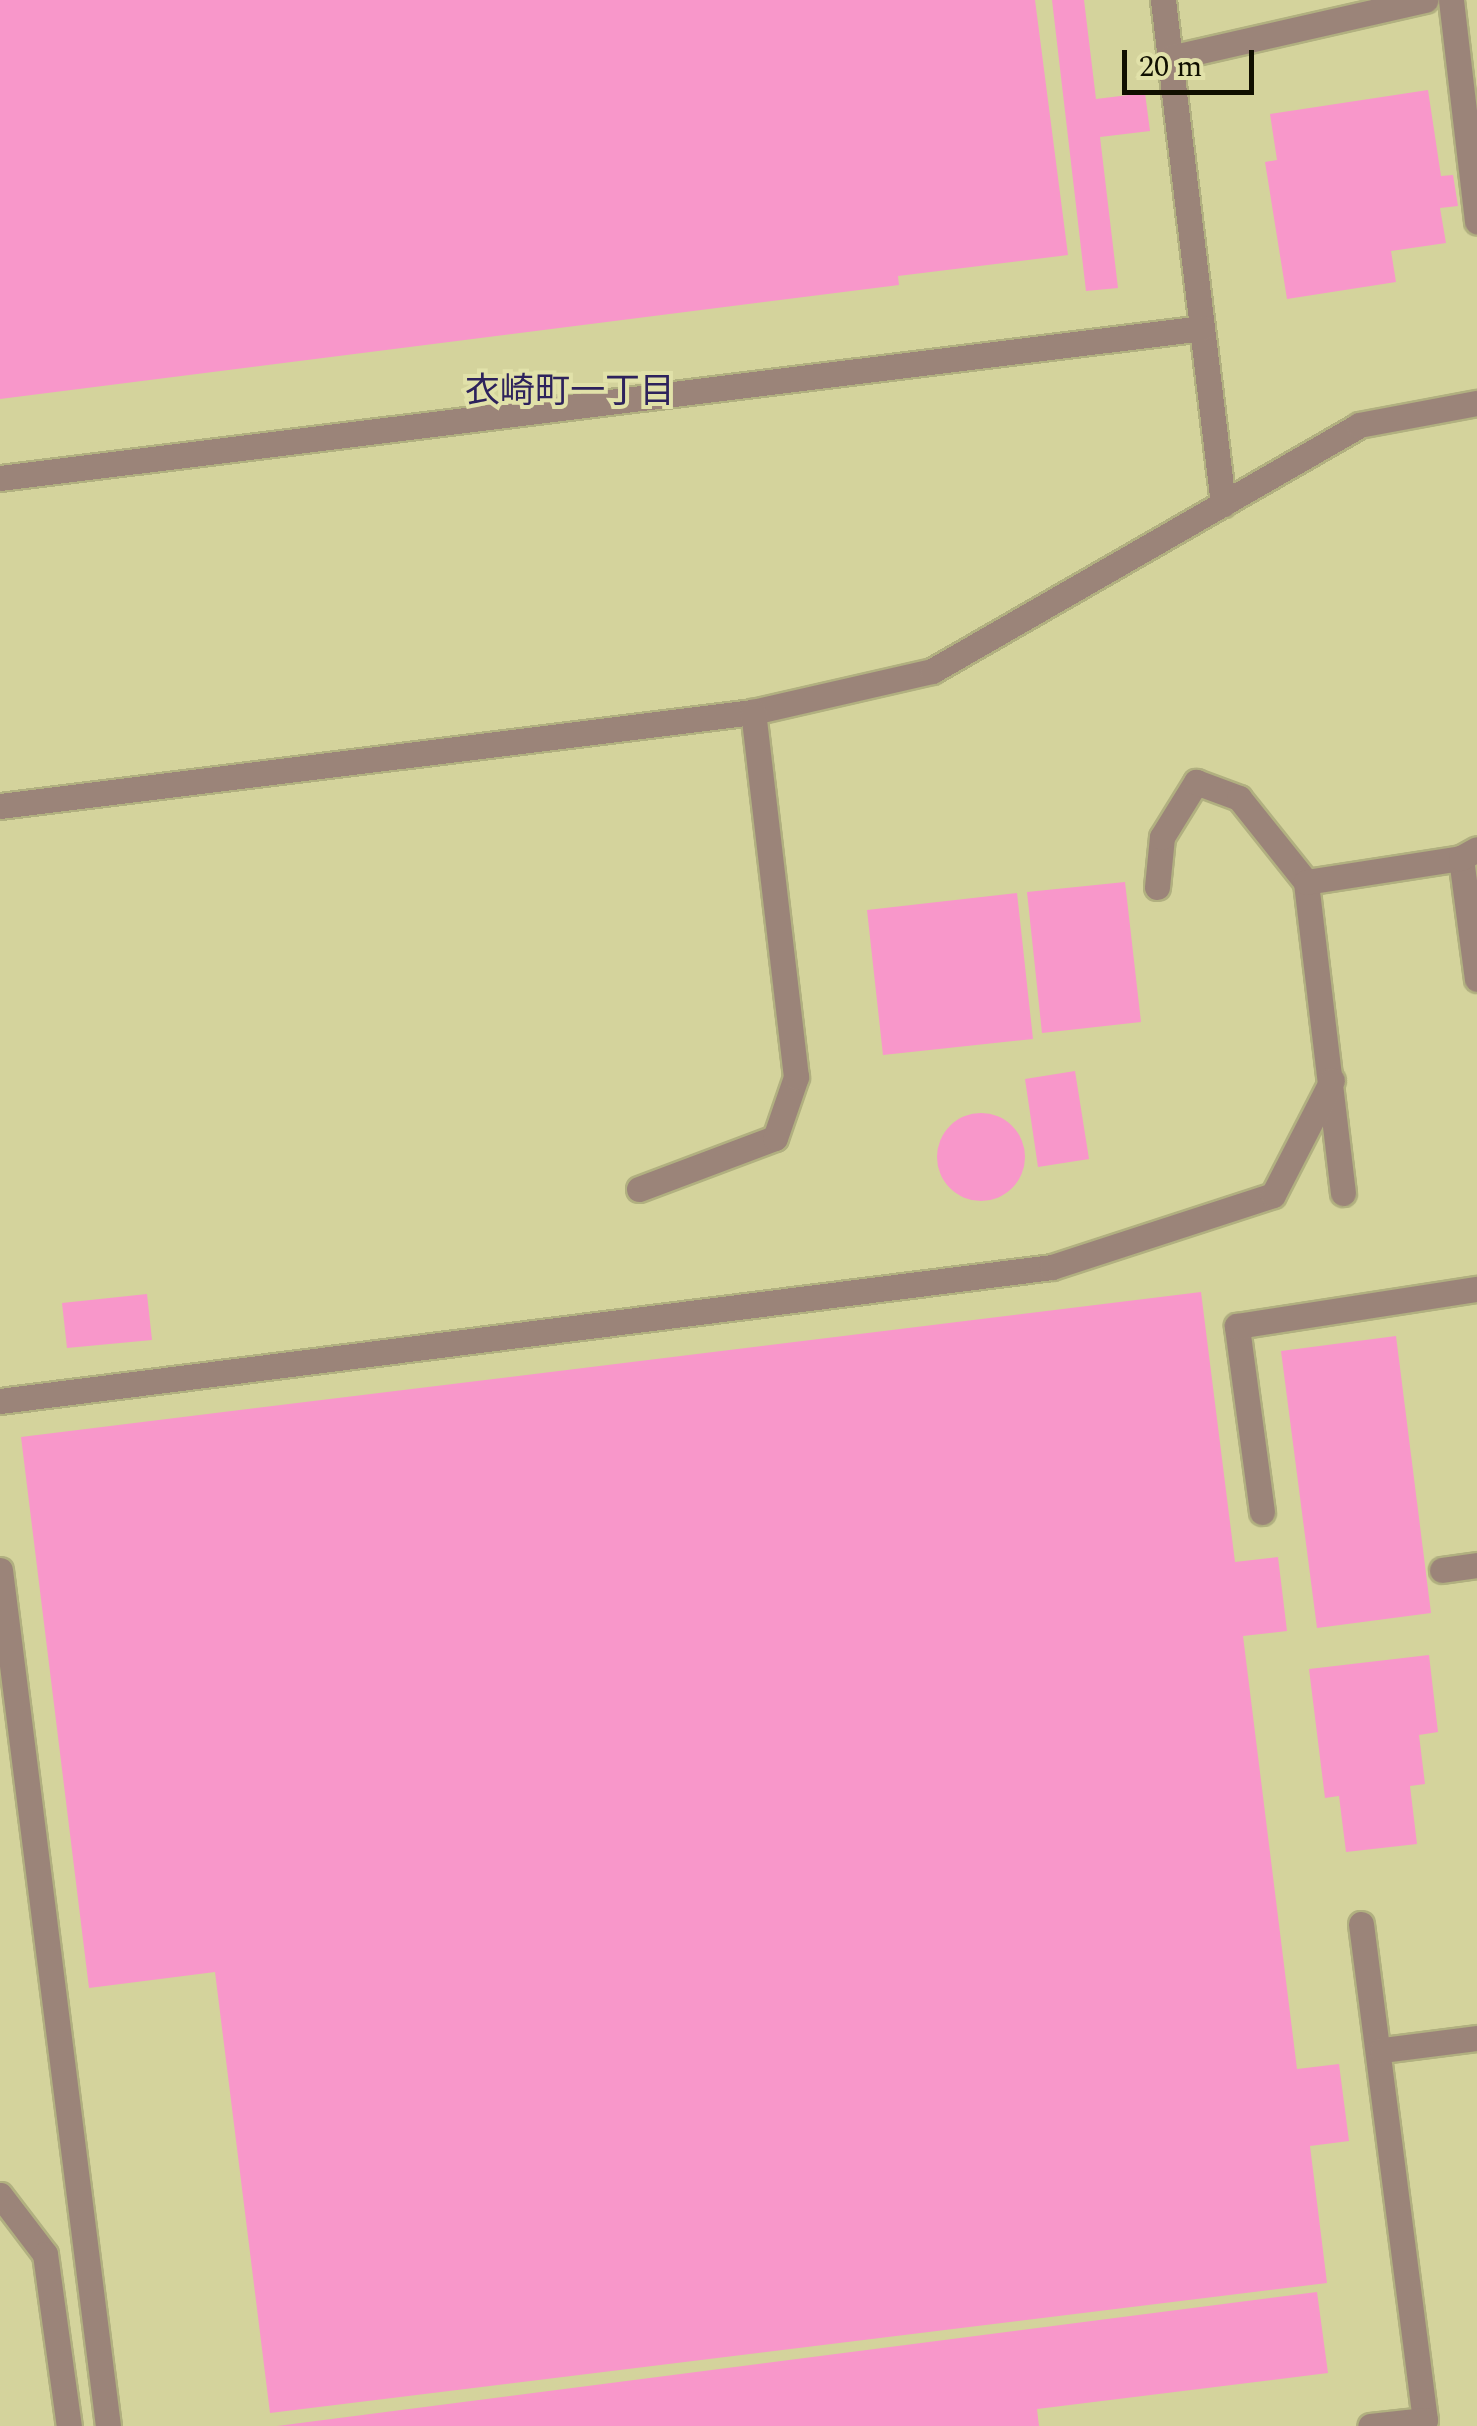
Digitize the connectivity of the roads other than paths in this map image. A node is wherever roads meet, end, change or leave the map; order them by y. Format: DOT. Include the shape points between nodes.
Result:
graph roads {
  1 [pos="1163,0"];
  2 [pos="1426,0"];
  3 [pos="1451,0"];
  4 [pos="1170,58"];
  5 [pos="1476,204"];
  6 [pos="1202,328"];
  7 [pos="1477,403"];
  8 [pos="0,478"];
  9 [pos="1223,504"];
  10 [pos="753,712"];
  11 [pos="0,806"];
  12 [pos="1469,853"];
  13 [pos="1306,882"];
  14 [pos="1157,887"];
  15 [pos="1477,979"];
  16 [pos="1332,1080"];
  17 [pos="640,1190"];
  18 [pos="1343,1193"];
  19 [pos="1477,1289"];
  20 [pos="0,1402"];
  21 [pos="1262,1512"];
  22 [pos="1477,1565"];
  23 [pos="0,1570"];
  24 [pos="1442,1570"];
  25 [pos="1361,1924"];
  26 [pos="1477,2038"];
  27 [pos="1382,2050"];
  28 [pos="0,2195"];
  29 [pos="69,2426"];
  30 [pos="108,2426"];
  31 [pos="1370,2426"];
  1 -- 4 [label="lane"];
  2 -- 4 [label="lane"];
  3 -- 5 [label="lane"];
  4 -- 6 [label="lane"];
  6 -- 8 [label="lane"];
  6 -- 9 [label="lane"];
  7 -- 9 [label="lane" via="1359,424"];
  9 -- 10 [label="lane" via="932,671"];
  10 -- 11 [label="lane"];
  10 -- 17 [label="lane" via="796,1077 775,1138"];
  12 -- 13 [label="lane"];
  12 -- 15 [label="lane"];
  13 -- 14 [label="lane" via="1240,798 1196,782 1162,837"];
  13 -- 16 [label="lane"];
  16 -- 18 [label="lane"];
  16 -- 20 [label="lane" via="1273,1194 1052,1267"];
  19 -- 21 [label="lane" via="1237,1326"];
  22 -- 24 [label="lane"];
  23 -- 30 [label="lane"];
  25 -- 27 [label="lane"];
  26 -- 27 [label="lane"];
  27 -- 31 [label="lane" via="1425,2420"];
  28 -- 29 [label="lane" via="46,2254"];
}
